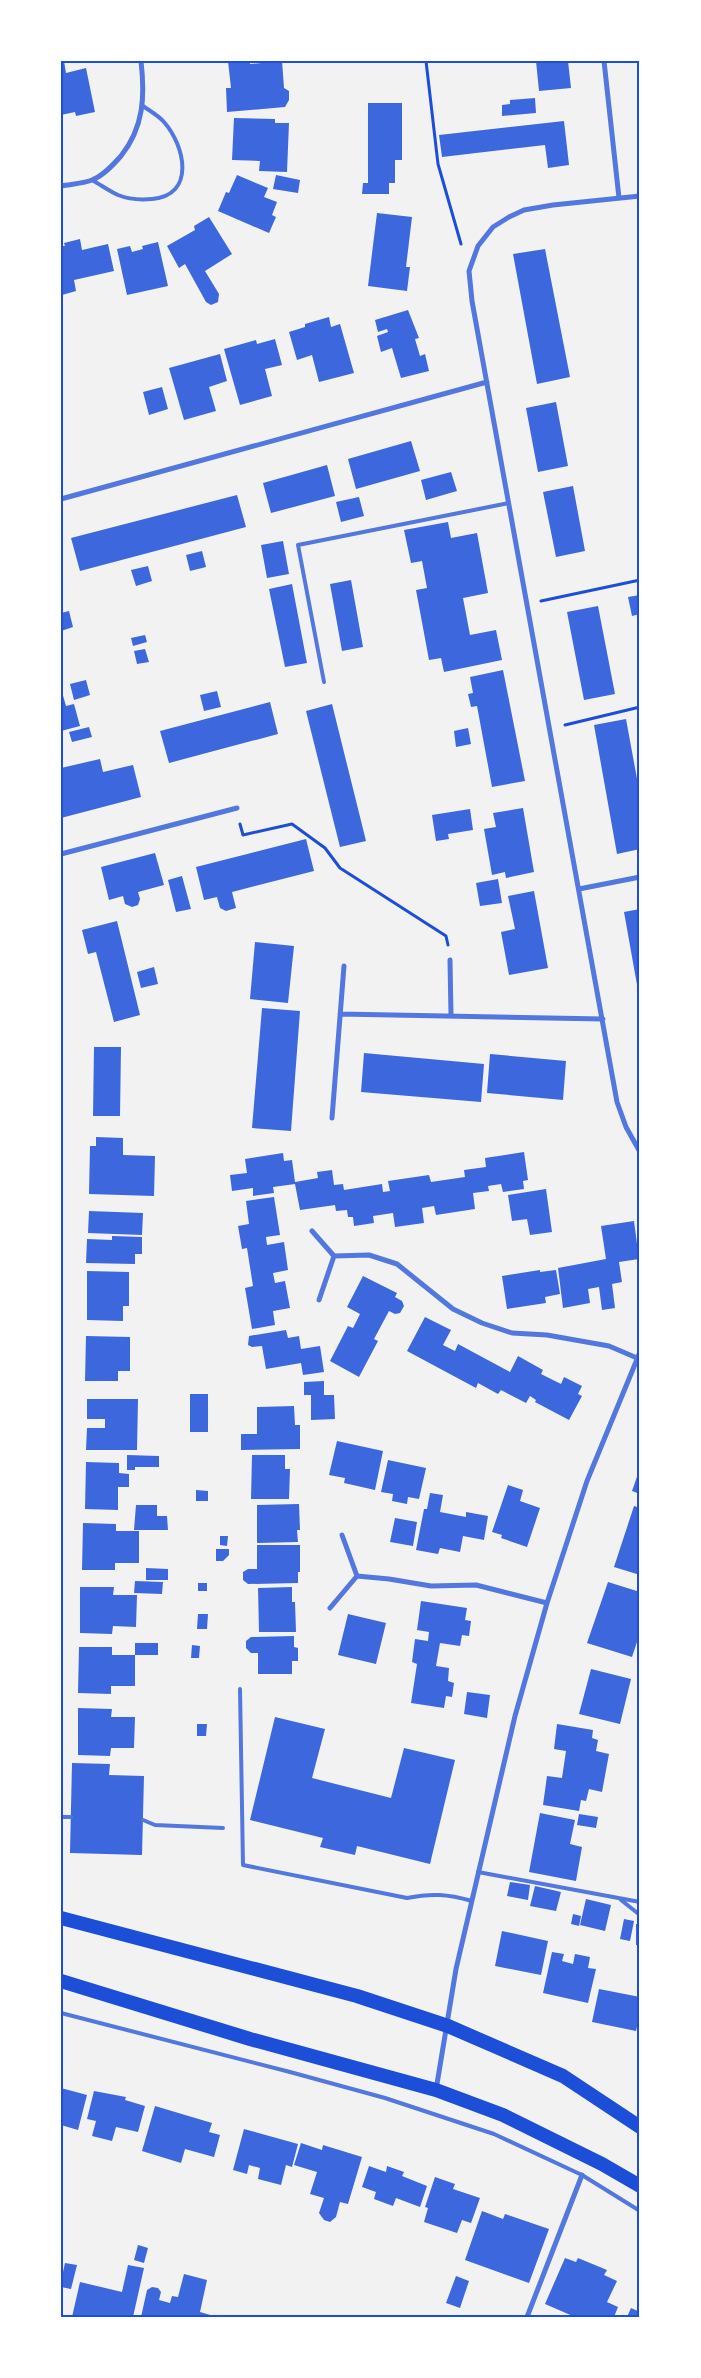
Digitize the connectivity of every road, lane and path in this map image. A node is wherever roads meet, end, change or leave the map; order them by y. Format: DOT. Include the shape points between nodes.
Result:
graph roads {
  1 [pos="141,61"];
  2 [pos="426,61"];
  3 [pos="604,61"];
  4 [pos="143,106"];
  5 [pos="92,180"];
  6 [pos="61,186"];
  7 [pos="640,196"];
  8 [pos="619,198"];
  9 [pos="469,271"];
  10 [pos="487,382"];
  11 [pos="61,499"];
  12 [pos="509,503"];
  13 [pos="640,580"];
  14 [pos="528,603"];
  15 [pos="324,682"];
  16 [pos="640,707"];
  17 [pos="550,728"];
  18 [pos="237,808"];
  19 [pos="61,854"];
  20 [pos="640,877"];
  21 [pos="579,888"];
  22 [pos="450,960"];
  23 [pos="344,966"];
  24 [pos="340,1014"];
  25 [pos="451,1016"];
  26 [pos="603,1019"];
  27 [pos="332,1118"];
  28 [pos="640,1152"];
  29 [pos="312,1231"];
  30 [pos="334,1256"];
  31 [pos="319,1300"];
  32 [pos="639,1355"];
  33 [pos="342,1535"];
  34 [pos="357,1576"];
  35 [pos="547,1604"];
  36 [pos="330,1608"];
  37 [pos="240,1689"];
  38 [pos="61,1817"];
  39 [pos="71,1817"];
  40 [pos="143,1820"];
  41 [pos="223,1828"];
  42 [pos="478,1872"];
  43 [pos="619,1899"];
  44 [pos="472,1901"];
  45 [pos="640,1902"];
  46 [pos="640,1915"];
  47 [pos="61,1918"];
  48 [pos="61,1981"];
  49 [pos="61,2013"];
  50 [pos="448,2026"];
  51 [pos="436,2090"];
  52 [pos="640,2127"];
  53 [pos="582,2175"];
  54 [pos="640,2186"];
  55 [pos="640,2211"];
  56 [pos="527,2317"];
  1 -- 4 [label="street"];
  2 -- 9 [label="path" via="438,164"];
  3 -- 8 [label="street"];
  4 -- 5 [label="street" via="138,129 128,147 112,167"];
  4 -- 5 [label="lane" via="164,121 176,139 182,157 182,176 174,191 163,198 145,200 120,196"];
  5 -- 6 [label="street"];
  7 -- 8 [label="street"];
  8 -- 9 [label="street" via="524,210 510,216 492,227 478,246"];
  9 -- 10 [label="street"];
  10 -- 11 [label="street"];
  10 -- 12 [label="street"];
  12 -- 14 [label="street"];
  12 -- 15 [label="lane" via="298,544"];
  13 -- 14 [label="path"];
  14 -- 17 [label="street"];
  16 -- 17 [label="path"];
  17 -- 21 [label="street"];
  18 -- 19 [label="street"];
  18 -- 22 [label="path" via="243,835 292,824 324,848 340,868 446,936"];
  20 -- 21 [label="street"];
  21 -- 26 [label="street"];
  22 -- 25 [label="street"];
  23 -- 24 [label="street"];
  24 -- 25 [label="street"];
  24 -- 27 [label="street"];
  25 -- 26 [label="street"];
  26 -- 28 [label="street" via="617,1102"];
  29 -- 30 [label="street"];
  30 -- 31 [label="street"];
  30 -- 32 [label="street" via="369,1255 397,1264 453,1310 505,1331 609,1346"];
  32 -- 35 [label="street" via="587,1481"];
  33 -- 34 [label="street"];
  34 -- 35 [label="street" via="431,1586 476,1585"];
  34 -- 36 [label="street"];
  35 -- 42 [label="street"];
  37 -- 44 [label="lane" via="243,1865 407,1898 448,1894"];
  38 -- 39 [label="lane"];
  40 -- 41 [label="lane" via="155,1825"];
  42 -- 43 [label="lane"];
  42 -- 44 [label="street"];
  43 -- 45 [label="lane"];
  43 -- 46 [label="lane"];
  44 -- 50 [label="street" via="456,1968"];
  47 -- 50 [label="highway" via="357,1996"];
  48 -- 51 [label="highway" via="250,2039"];
  49 -- 53 [label="lane" via="385,2098 494,2134"];
  50 -- 51 [label="street"];
  50 -- 52 [label="highway" via="563,2076"];
  51 -- 54 [label="highway" via="503,2115"];
  53 -- 55 [label="lane"];
  53 -- 56 [label="street"];
}
